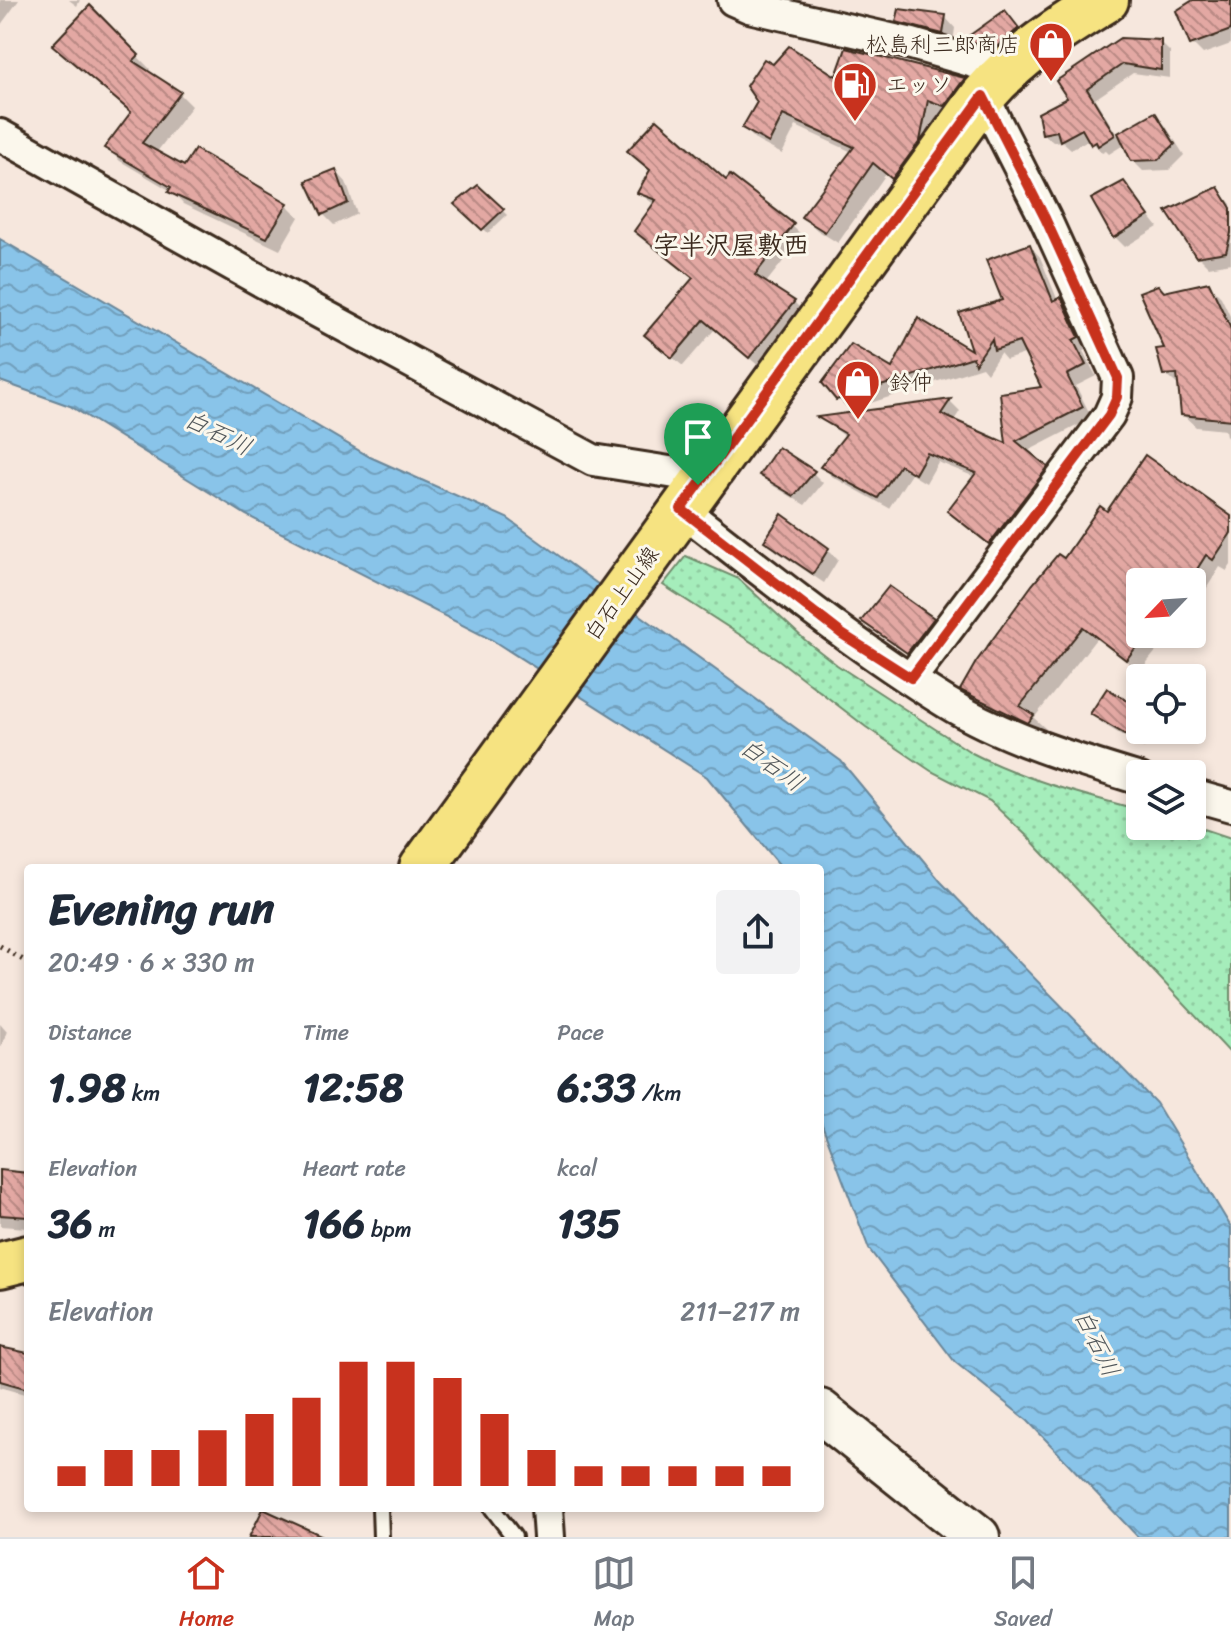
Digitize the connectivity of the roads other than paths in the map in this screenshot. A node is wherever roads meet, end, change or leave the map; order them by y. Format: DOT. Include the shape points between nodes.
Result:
graph roads {
  1 [pos="744,2"];
  2 [pos="1078,7"];
  3 [pos="994,84"];
  4 [pos="0,135"];
  5 [pos="682,509"];
  6 [pos="911,678"];
  7 [pos="1126,775"];
  8 [pos="1206,799"];
  9 [pos="1231,806"];
  10 [pos="425,864"];
  11 [pos="24,1259"];
  12 [pos="0,1265"];
  13 [pos="824,1414"];
  14 [pos="380,1512"];
  15 [pos="495,1512"];
  16 [pos="547,1512"];
  17 [pos="381,1537"];
  18 [pos="514,1537"];
  19 [pos="549,1537"];
  20 [pos="978,1537"];
  1 -- 3 [label="street" via="912,44"];
  2 -- 3 [label="main road, 白石上山線"];
  3 -- 5 [label="main road, 白石上山線"];
  3 -- 6 [label="street" via="1045,218 1118,378 1117,397 1109,415"];
  4 -- 5 [label="street" via="593,460 682,474"];
  5 -- 6 [label="street" via="842,634"];
  5 -- 10 [label="main road, 白石上山線"];
  6 -- 7 [label="street" via="949,704 1009,733"];
  8 -- 9 [label="street"];
  11 -- 12 [label="main road"];
  13 -- 20 [label="main road"];
  14 -- 17 [label="lane"];
  15 -- 18 [label="lane"];
  16 -- 19 [label="street"];
}
